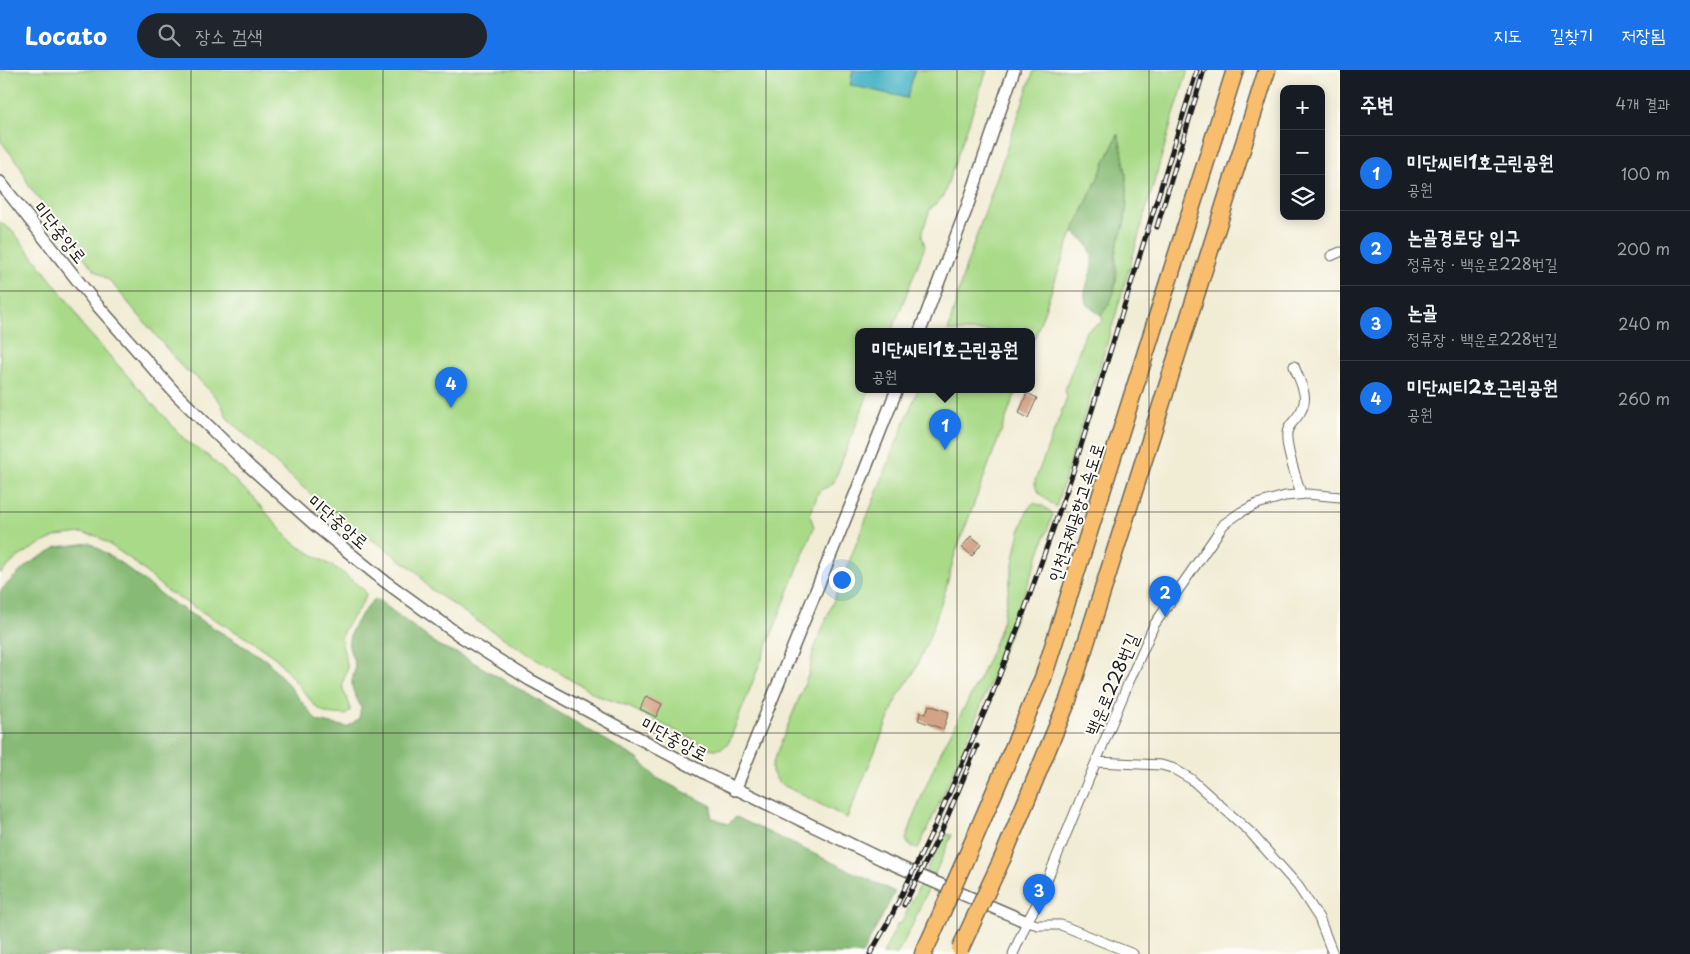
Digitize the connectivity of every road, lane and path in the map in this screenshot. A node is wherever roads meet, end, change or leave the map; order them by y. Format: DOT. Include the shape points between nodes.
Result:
graph roads {
  1 [pos="1014,70"];
  2 [pos="1235,70"];
  3 [pos="1267,70"];
  4 [pos="0,182"];
  5 [pos="921,328"];
  6 [pos="1294,366"];
  7 [pos="895,393"];
  8 [pos="1301,494"];
  9 [pos="1340,497"];
  10 [pos="1096,762"];
  11 [pos="735,790"];
  12 [pos="1027,922"];
  13 [pos="959,952"];
  14 [pos="923,954"];
  15 [pos="1013,954"];
  16 [pos="1134,954"];
  17 [pos="1333,954"];
  1 -- 5 [label="street"];
  2 -- 14 [label="highway, 인천국제공항고속도로, bridge" via="1043,678"];
  3 -- 13 [label="highway, bridge" via="1068,700"];
  4 -- 11 [label="street, 미단중앙로" via="97,305 164,382 250,467 315,525 383,580 530,680"];
  6 -- 8 [label="street" via="1306,400 1297,418 1289,425 1287,436"];
  7 -- 11 [label="street"];
  8 -- 9 [label="street, 백운로228번길"];
  8 -- 10 [label="street, 백운로228번길" via="1257,504 1224,524 1154,625"];
  10 -- 12 [label="street, 백운로228번길"];
  10 -- 17 [label="street" via="1161,765 1191,779 1250,832 1298,886 1319,918"];
  11 -- 12 [label="street, 미단중앙로" via="881,860"];
  12 -- 15 [label="street, 백운로228번길"];
  12 -- 16 [label="street" via="1061,925"];
}
